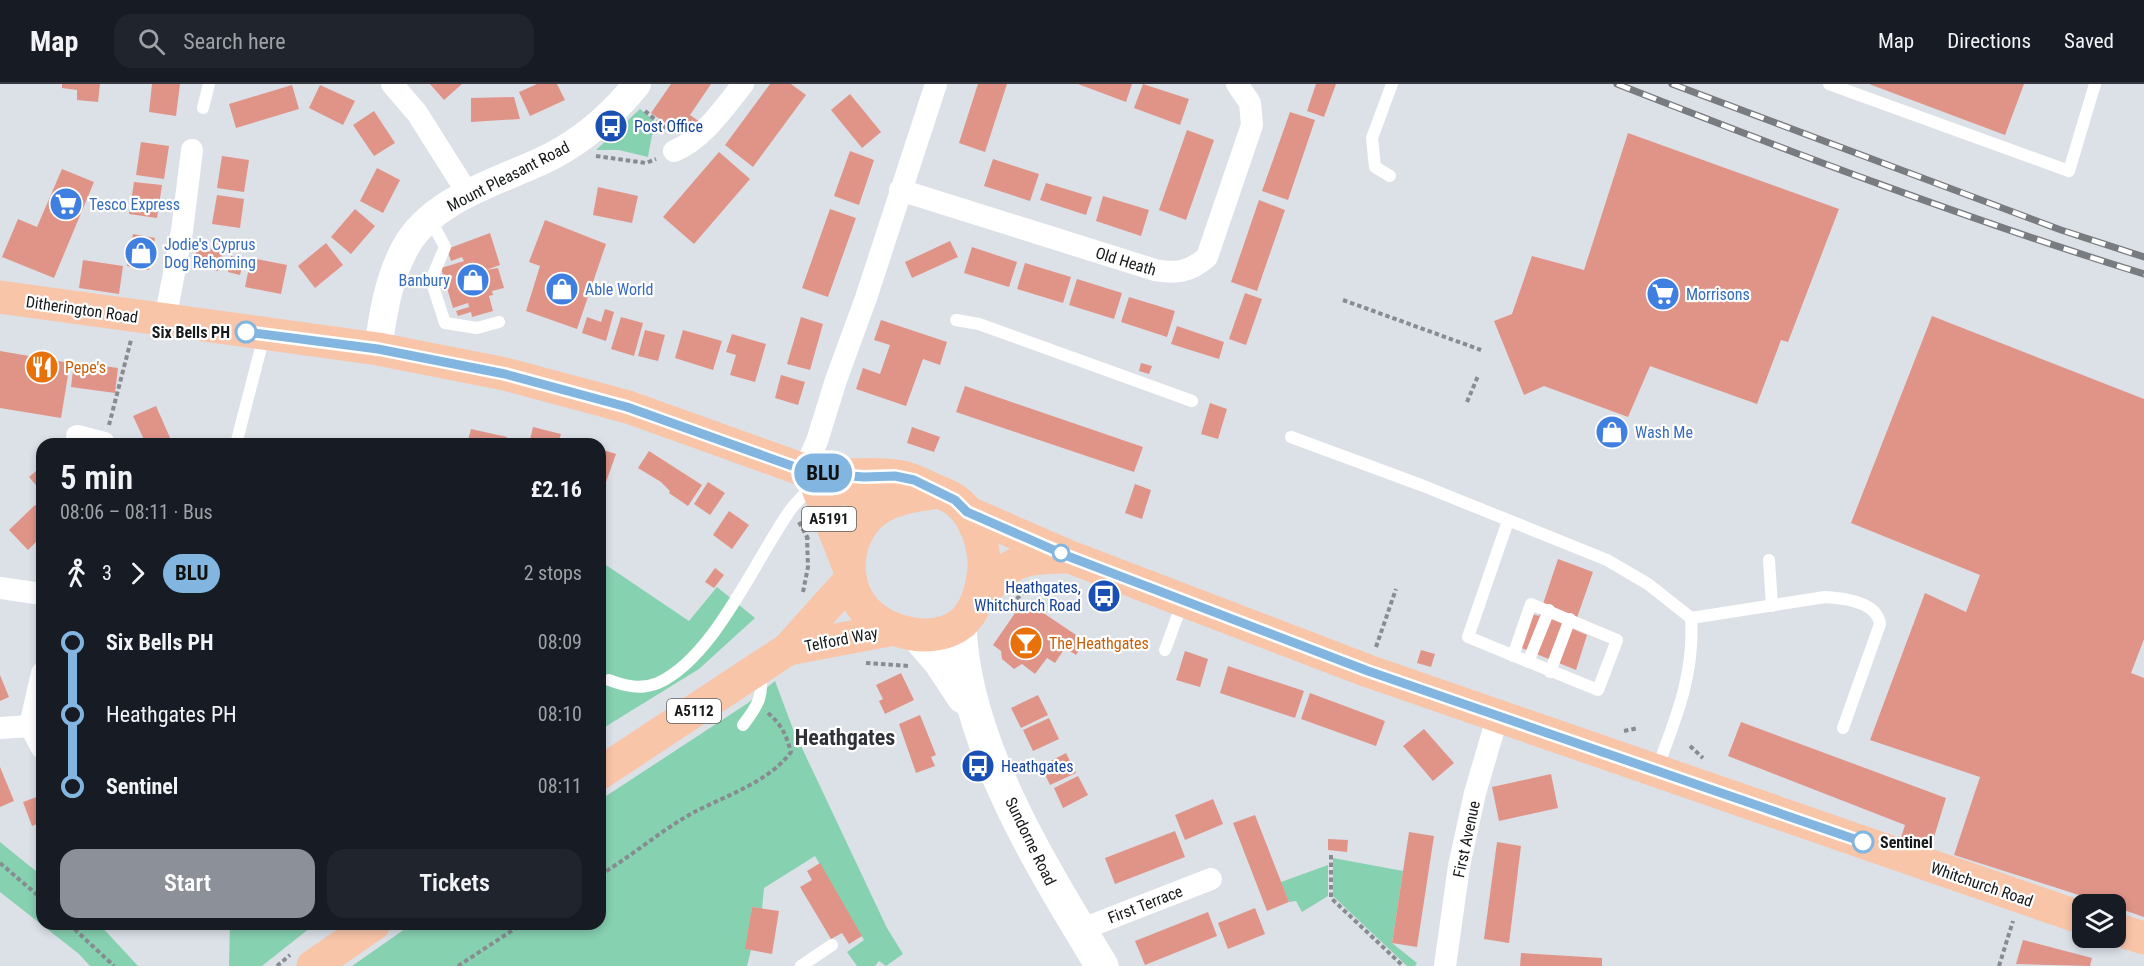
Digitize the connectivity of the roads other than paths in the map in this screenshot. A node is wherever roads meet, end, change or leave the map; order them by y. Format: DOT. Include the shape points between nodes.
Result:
graph roads {
  1 [pos="209,84"];
  2 [pos="392,84"];
  3 [pos="743,84"];
  4 [pos="936,84"];
  5 [pos="1237,84"];
  6 [pos="1392,84"];
  7 [pos="1828,84"];
  8 [pos="2096,84"];
  9 [pos="638,95"];
  10 [pos="203,108"];
  11 [pos="192,150"];
  12 [pos="674,151"];
  13 [pos="1390,176"];
  14 [pos="900,190"];
  15 [pos="468,194"];
  16 [pos="426,223"];
  17 [pos="0,297"];
  18 [pos="151,318"];
  19 [pos="956,320"];
  20 [pos="499,322"];
  21 [pos="264,334"];
  22 [pos="378,349"];
  23 [pos="1192,401"];
  24 [pos="77,436"];
  25 [pos="1291,437"];
  26 [pos="106,438"];
  27 [pos="238,438"];
  28 [pos="811,475"];
  29 [pos="938,492"];
  30 [pos="884,505"];
  31 [pos="967,512"];
  32 [pos="1508,521"];
  33 [pos="1070,557"];
  34 [pos="1769,560"];
  35 [pos="849,572"];
  36 [pos="0,588"];
  37 [pos="36,593"];
  38 [pos="1184,600"];
  39 [pos="992,603"];
  40 [pos="1772,606"];
  41 [pos="1549,610"];
  42 [pos="1691,618"];
  43 [pos="1570,619"];
  44 [pos="960,625"];
  45 [pos="908,644"];
  46 [pos="788,649"];
  47 [pos="1165,650"];
  48 [pos="1513,656"];
  49 [pos="1528,662"];
  50 [pos="758,669"];
  51 [pos="1550,672"];
  52 [pos="609,680"];
  53 [pos="36,700"];
  54 [pos="972,711"];
  55 [pos="1498,715"];
  56 [pos="743,725"];
  57 [pos="30,726"];
  58 [pos="1,728"];
  59 [pos="1843,728"];
  60 [pos="36,737"];
  61 [pos="606,769"];
  62 [pos="1656,770"];
  63 [pos="1211,879"];
  64 [pos="2072,915"];
  65 [pos="365,930"];
  66 [pos="1080,930"];
  67 [pos="2126,932"];
  68 [pos="2144,938"];
  69 [pos="832,945"];
  70 [pos="313,966"];
  71 [pos="801,966"];
  72 [pos="1102,966"];
  73 [pos="1445,966"];
  1 -- 10 [label="lane"];
  2 -- 15 [label="street" via="423,122"];
  3 -- 12 [label="street" via="685,147"];
  4 -- 14 [label="street"];
  5 -- 14 [label="street, Old Heath" via="1250,103 1252,125 1207,258 1194,268 1170,273 1155,270"];
  6 -- 13 [label="lane" via="1372,138 1375,166"];
  7 -- 8 [label="lane" via="2069,171"];
  9 -- 15 [label="street, Mount Pleasant Road" via="552,156"];
  11 -- 18 [label="street" via="182,231"];
  14 -- 28 [label="street" via="836,380"];
  15 -- 16 [label="street, Mount Pleasant Road"];
  16 -- 20 [label="lane" via="436,230 445,247 430,280 445,323 477,328"];
  16 -- 22 [label="street, Mount Pleasant Road" via="405,247 386,295"];
  17 -- 18 [label="main road, Ditherington Road / A5191"];
  18 -- 21 [label="main road, Ditherington Road / A5191"];
  19 -- 23 [label="lane" via="978,324"];
  21 -- 22 [label="main road, Ditherington Road / A5191"];
  21 -- 27 [label="lane"];
  22 -- 28 [label="main road, A5191" via="505,374 627,407"];
  24 -- 26 [label="street"];
  25 -- 32 [label="lane"];
  28 -- 29 [label="main road, A5191" via="895,476"];
  28 -- 30 [label="main road, A5191"];
  28 -- 35 [label="main road, A5191"];
  28 -- 52 [label="lane" via="735,601 691,657 657,683 636,688"];
  29 -- 30 [label="main road, A5112"];
  29 -- 31 [label="main road" via="955,500"];
  30 -- 35 [label="main road, A5112" via="865,520 853,541"];
  31 -- 33 [label="main road, Whitchurch Road"];
  31 -- 39 [label="main road" via="977,528"];
  32 -- 42 [label="lane" via="1607,560 1648,584"];
  32 -- 48 [label="lane" via="1468,637"];
  33 -- 38 [label="main road, Whitchurch Road"];
  33 -- 39 [label="main road, Whitchurch Road" via="1032,557 1006,567"];
  34 -- 40 [label="lane"];
  35 -- 45 [label="main road" via="866,610"];
  35 -- 46 [label="main road, Telford Way / A5112"];
  36 -- 37 [label="street"];
  38 -- 47 [label="lane"];
  38 -- 55 [label="main road, Whitchurch Road" via="1368,671"];
  39 -- 44 [label="main road"];
  40 -- 42 [label="lane"];
  40 -- 59 [label="lane" via="1842,598 1874,610 1879,616 1880,624"];
  41 -- 43 [label="lane"];
  41 -- 48 [label="lane" via="1531,604"];
  41 -- 49 [label="lane"];
  42 -- 62 [label="lane" via="1693,648 1682,700"];
  43 -- 51 [label="lane"];
  43 -- 51 [label="lane" via="1617,640 1598,690"];
  44 -- 45 [label="main road, A5112"];
  44 -- 54 [label="main road, Sundorne Road" via="961,658"];
  45 -- 46 [label="main road, Telford Way / A5112"];
  45 -- 54 [label="main road, Sundorne Road" via="940,662"];
  46 -- 50 [label="main road, Telford Way / A5112"];
  48 -- 49 [label="lane"];
  49 -- 51 [label="lane"];
  50 -- 56 [label="lane" via="763,684 759,705"];
  50 -- 61 [label="main road, Telford Way / A5112"];
  53 -- 57 [label="street"];
  54 -- 66 [label="main road, Sundorne Road" via="1021,824"];
  55 -- 62 [label="main road, Whitchurch Road"];
  55 -- 73 [label="street, First Avenue" via="1459,866"];
  57 -- 58 [label="street"];
  57 -- 60 [label="street"];
  62 -- 64 [label="main road, Whitchurch Road"];
  63 -- 66 [label="street, First Terrace"];
  65 -- 70 [label="main road"];
  66 -- 72 [label="main road, Sundorne Road"];
  67 -- 68 [label="main road"];
  69 -- 71 [label="lane"];
}
